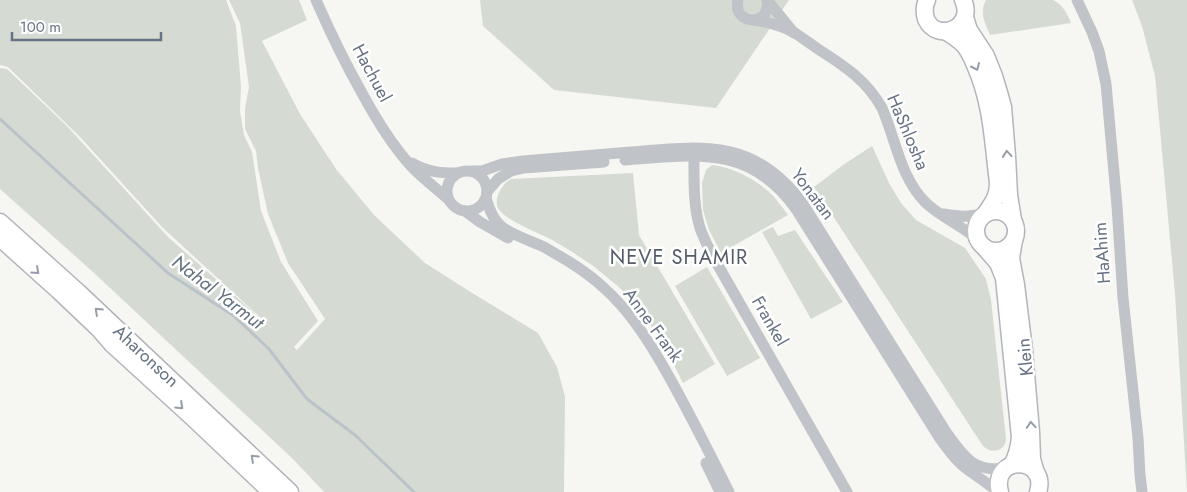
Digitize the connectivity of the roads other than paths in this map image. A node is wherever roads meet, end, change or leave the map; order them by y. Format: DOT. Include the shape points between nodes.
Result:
graph roads {
  1 [pos="316,0"];
  2 [pos="738,0"];
  3 [pos="767,0"];
  4 [pos="1067,0"];
  5 [pos="1077,0"];
  6 [pos="925,2"];
  7 [pos="967,6"];
  8 [pos="1084,16"];
  9 [pos="754,20"];
  10 [pos="945,31"];
  11 [pos="794,33"];
  12 [pos="694,156"];
  13 [pos="404,158"];
  14 [pos="472,171"];
  15 [pos="457,173"];
  16 [pos="487,195"];
  17 [pos="448,199"];
  18 [pos="465,211"];
  19 [pos="940,213"];
  20 [pos="985,214"];
  21 [pos="1013,220"];
  22 [pos="0,222"];
  23 [pos="0,238"];
  24 [pos="1014,240"];
  25 [pos="981,244"];
  26 [pos="1010,466"];
  27 [pos="1036,473"];
  28 [pos="272,492"];
  29 [pos="290,492"];
  30 [pos="720,492"];
  31 [pos="729,492"];
  32 [pos="847,492"];
  33 [pos="999,492"];
  34 [pos="1038,492"];
  35 [pos="1142,492"];
  1 -- 13 [label="street, Hachuel" via="368,104"];
  2 -- 9 [label="street, HaShlosha" via="741,16"];
  3 -- 9 [label="street, HaShlosha" via="765,14"];
  3 -- 11 [label="street, HaShlosha"];
  4 -- 8 [label="street, HaAhim"];
  5 -- 8 [label="street, HaAhim"];
  6 -- 10 [label="street" via="928,22"];
  7 -- 10 [label="street" via="958,27"];
  21 -- 7 [label="street, one-way" via="1004,114 986,56 969,30"];
  8 -- 35 [label="street, HaAhim" via="1099,51 1106,84"];
  9 -- 11 [label="street, HaShlosha"];
  10 -- 20 [label="street, one-way" via="965,46 982,80 990,109 998,193"];
  11 -- 19 [label="street, HaShlosha" via="866,85 882,108 909,180 925,202"];
  12 -- 16 [label="street, Yonatan" via="518,169 501,176"];
  12 -- 32 [label="street, Frankel" via="694,192 701,231"];
  12 -- 33 [label="street, Yonatan" via="741,164 780,188 954,458"];
  13 -- 15 [label="street, Hachuel" via="426,170"];
  13 -- 17 [label="street, Hachuel"];
  14 -- 15 [label="street"];
  14 -- 16 [label="street" via="484,180"];
  14 -- 26 [label="street, Yonatan" via="523,161 694,148 722,150 756,161 779,176 803,204 961,453 984,469"];
  15 -- 17 [label="street" via="447,184"];
  16 -- 18 [label="street" via="479,208"];
  16 -- 31 [label="street, Anne Frank" via="492,216 503,228 544,247 584,272 623,308 650,344 678,392"];
  17 -- 18 [label="street" via="456,208"];
  18 -- 30 [label="street, Anne Frank" via="562,266 600,294 618,313 644,348 671,395"];
  19 -- 20 [label="street" via="962,217"];
  19 -- 25 [label="street, HaShlosha"];
  20 -- 21 [label="street" via="1001,211"];
  20 -- 25 [label="street" via="976,224 975,233"];
  21 -- 24 [label="street" via="1016,228"];
  29 -- 22 [label="street, Aharonson, one-way"];
  23 -- 28 [label="street, Aharonson, one-way"];
  24 -- 25 [label="street" via="1000,251 990,251"];
  27 -- 24 [label="street, Klein, one-way" via="1011,258"];
  25 -- 26 [label="street, Klein" via="998,263 1005,285 1020,437 1019,449"];
  26 -- 27 [label="street" via="1024,465"];
  26 -- 33 [label="street, Klein" via="1002,472"];
  27 -- 34 [label="street, Klein"];
}
